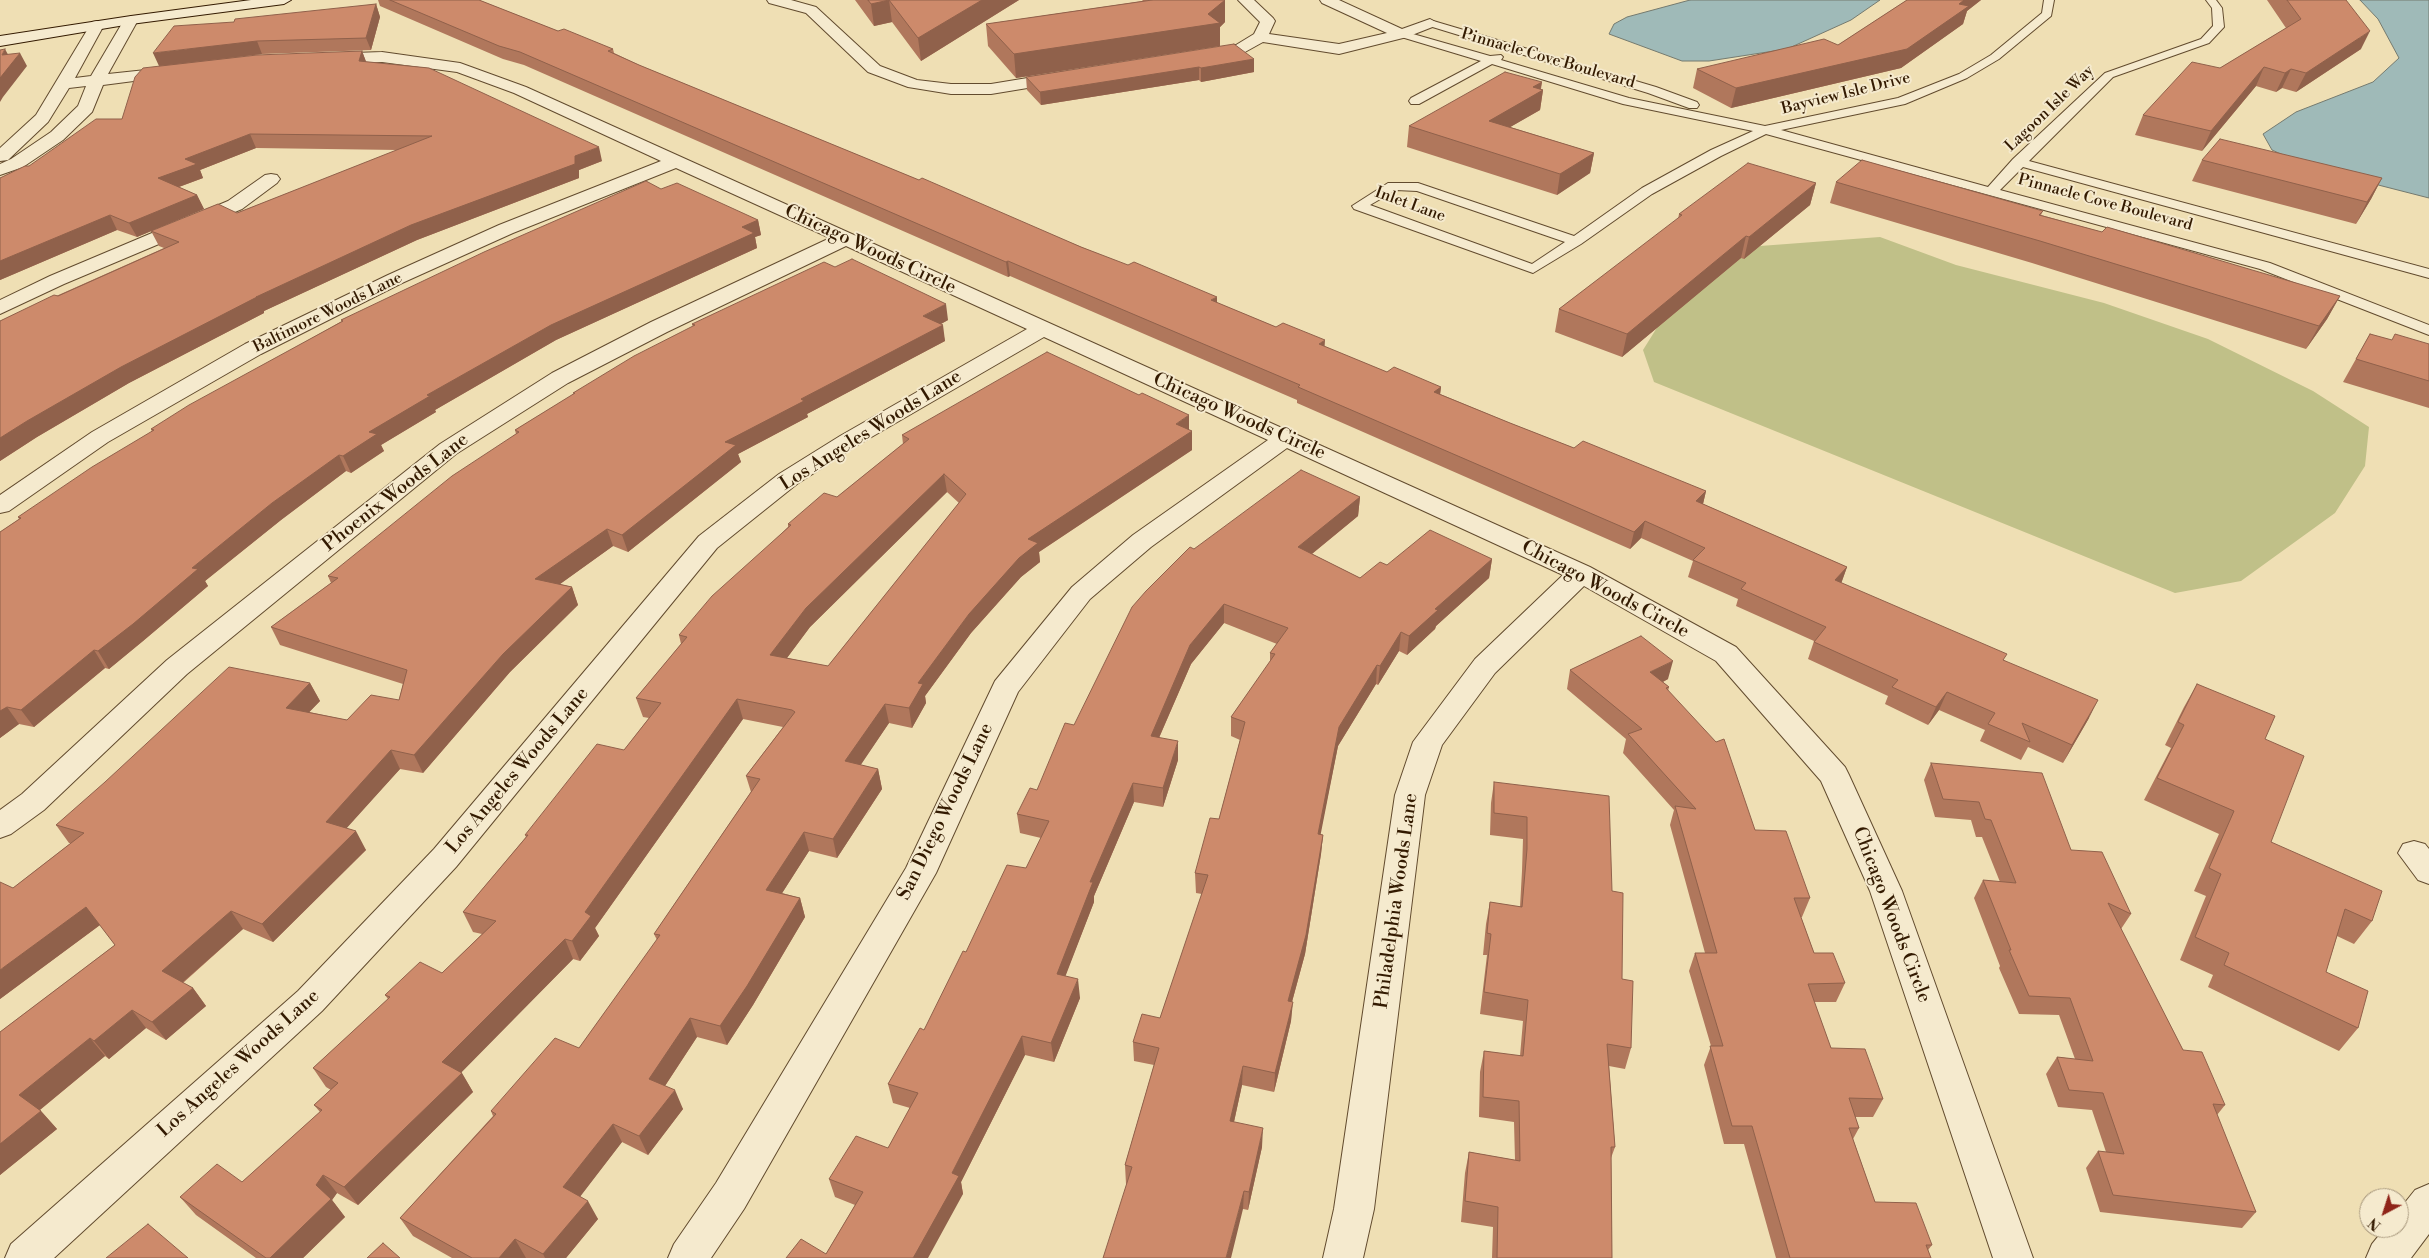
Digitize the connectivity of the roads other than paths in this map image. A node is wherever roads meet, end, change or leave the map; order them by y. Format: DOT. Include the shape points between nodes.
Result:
graph roads {
  1 [pos="191,0"];
  2 [pos="284,0"];
  3 [pos="774,0"];
  4 [pos="1245,0"];
  5 [pos="1327,0"];
  6 [pos="2049,0"];
  7 [pos="2211,0"];
  8 [pos="809,5"];
  9 [pos="106,11"];
  10 [pos="135,13"];
  11 [pos="1412,17"];
  12 [pos="1430,24"];
  13 [pos="97,25"];
  14 [pos="0,28"];
  15 [pos="1402,34"];
  16 [pos="1260,37"];
  17 [pos="0,41"];
  18 [pos="1514,49"];
  19 [pos="1192,57"];
  20 [pos="299,60"];
  21 [pos="1490,60"];
  22 [pos="194,69"];
  23 [pos="1078,75"];
  24 [pos="96,81"];
  25 [pos="64,84"];
  26 [pos="1415,101"];
  27 [pos="1765,130"];
  28 [pos="0,158"];
  29 [pos="677,161"];
  30 [pos="2018,162"];
  31 [pos="0,170"];
  32 [pos="271,178"];
  33 [pos="1992,190"];
  34 [pos="844,239"];
  35 [pos="1576,241"];
  36 [pos="2429,274"];
  37 [pos="0,308"];
  38 [pos="1042,329"];
  39 [pos="2429,330"];
  40 [pos="1286,438"];
  41 [pos="0,506"];
  42 [pos="1582,573"];
  43 [pos="0,826"];
  44 [pos="2429,1203"];
  45 [pos="25,1258"];
  46 [pos="688,1258"];
  47 [pos="1343,1258"];
  48 [pos="2013,1258"];
  49 [pos="2386,1258"];
  1 -- 10 [label="street"];
  2 -- 10 [label="street"];
  3 -- 8 [label="street"];
  4 -- 16 [label="street" via="1268,22"];
  5 -- 15 [label="street, Pinnacle Cove Boulevard"];
  6 -- 27 [label="lane, Bayview Isle Drive" via="2047,14 1994,57 1963,76 1900,101"];
  7 -- 30 [label="lane, Lagoon Isle Way" via="2217,8 2220,27 2205,41 2108,76"];
  8 -- 23 [label="street" via="874,69 914,84 950,89 991,88"];
  9 -- 10 [label="street"];
  9 -- 13 [label="street"];
  9 -- 14 [label="street"];
  10 -- 13 [label="street"];
  10 -- 24 [label="street"];
  11 -- 12 [label="street, Pinnacle Cove Boulevard"];
  12 -- 15 [label="street"];
  12 -- 18 [label="lane, Pinnacle Cove Boulevard"];
  13 -- 17 [label="street"];
  13 -- 25 [label="street"];
  15 -- 16 [label="street" via="1339,48"];
  15 -- 21 [label="lane, Pinnacle Cove Boulevard"];
  16 -- 19 [label="street" via="1240,49"];
  18 -- 21 [label="lane"];
  18 -- 27 [label="lane, Pinnacle Cove Boulevard" via="1652,90"];
  20 -- 29 [label="street, Chicago Woods Circle" via="382,57 460,68 520,90"];
  21 -- 26 [label="lane"];
  21 -- 27 [label="lane, Pinnacle Cove Boulevard" via="1627,101"];
  22 -- 24 [label="street"];
  24 -- 25 [label="street"];
  24 -- 31 [label="street" via="86,108 57,136 17,163"];
  25 -- 28 [label="street" via="42,118"];
  27 -- 33 [label="lane, Pinnacle Cove Boulevard"];
  27 -- 35 [label="lane, Inlet Lane" via="1647,191"];
  29 -- 34 [label="street, Chicago Woods Circle"];
  29 -- 41 [label="street, Baltimore Woods Lane" via="506,229 253,349 100,437"];
  30 -- 33 [label="lane, Lagoon Isle Way"];
  30 -- 36 [label="lane, Pinnacle Cove Boulevard"];
  32 -- 37 [label="street" via="235,205 112,256"];
  33 -- 39 [label="lane, Pinnacle Cove Boulevard" via="2265,266"];
  34 -- 38 [label="street, Chicago Woods Circle"];
  34 -- 43 [label="street, Phoenix Woods Lane" via="560,378 448,449 177,667 33,802"];
  35 -- 35 [label="lane, Inlet Lane" via="1533,269 1359,206 1393,186 1418,187"];
  38 -- 40 [label="street, Chicago Woods Circle"];
  38 -- 45 [label="street, Los Angeles Woods Lane" via="788,479 708,542 445,858 310,1001"];
  40 -- 42 [label="street, Chicago Woods Circle"];
  40 -- 46 [label="street, San Diego Woods Lane" via="1142,541 1081,593 1006,688 920,873 730,1196"];
  42 -- 47 [label="street, Philadelphia Woods Lane" via="1485,666 1428,742 1410,794 1354,1209"];
  42 -- 48 [label="street, Chicago Woods Circle" via="1726,654 1834,775 1886,891"];
  44 -- 49 [label="street"];
}
